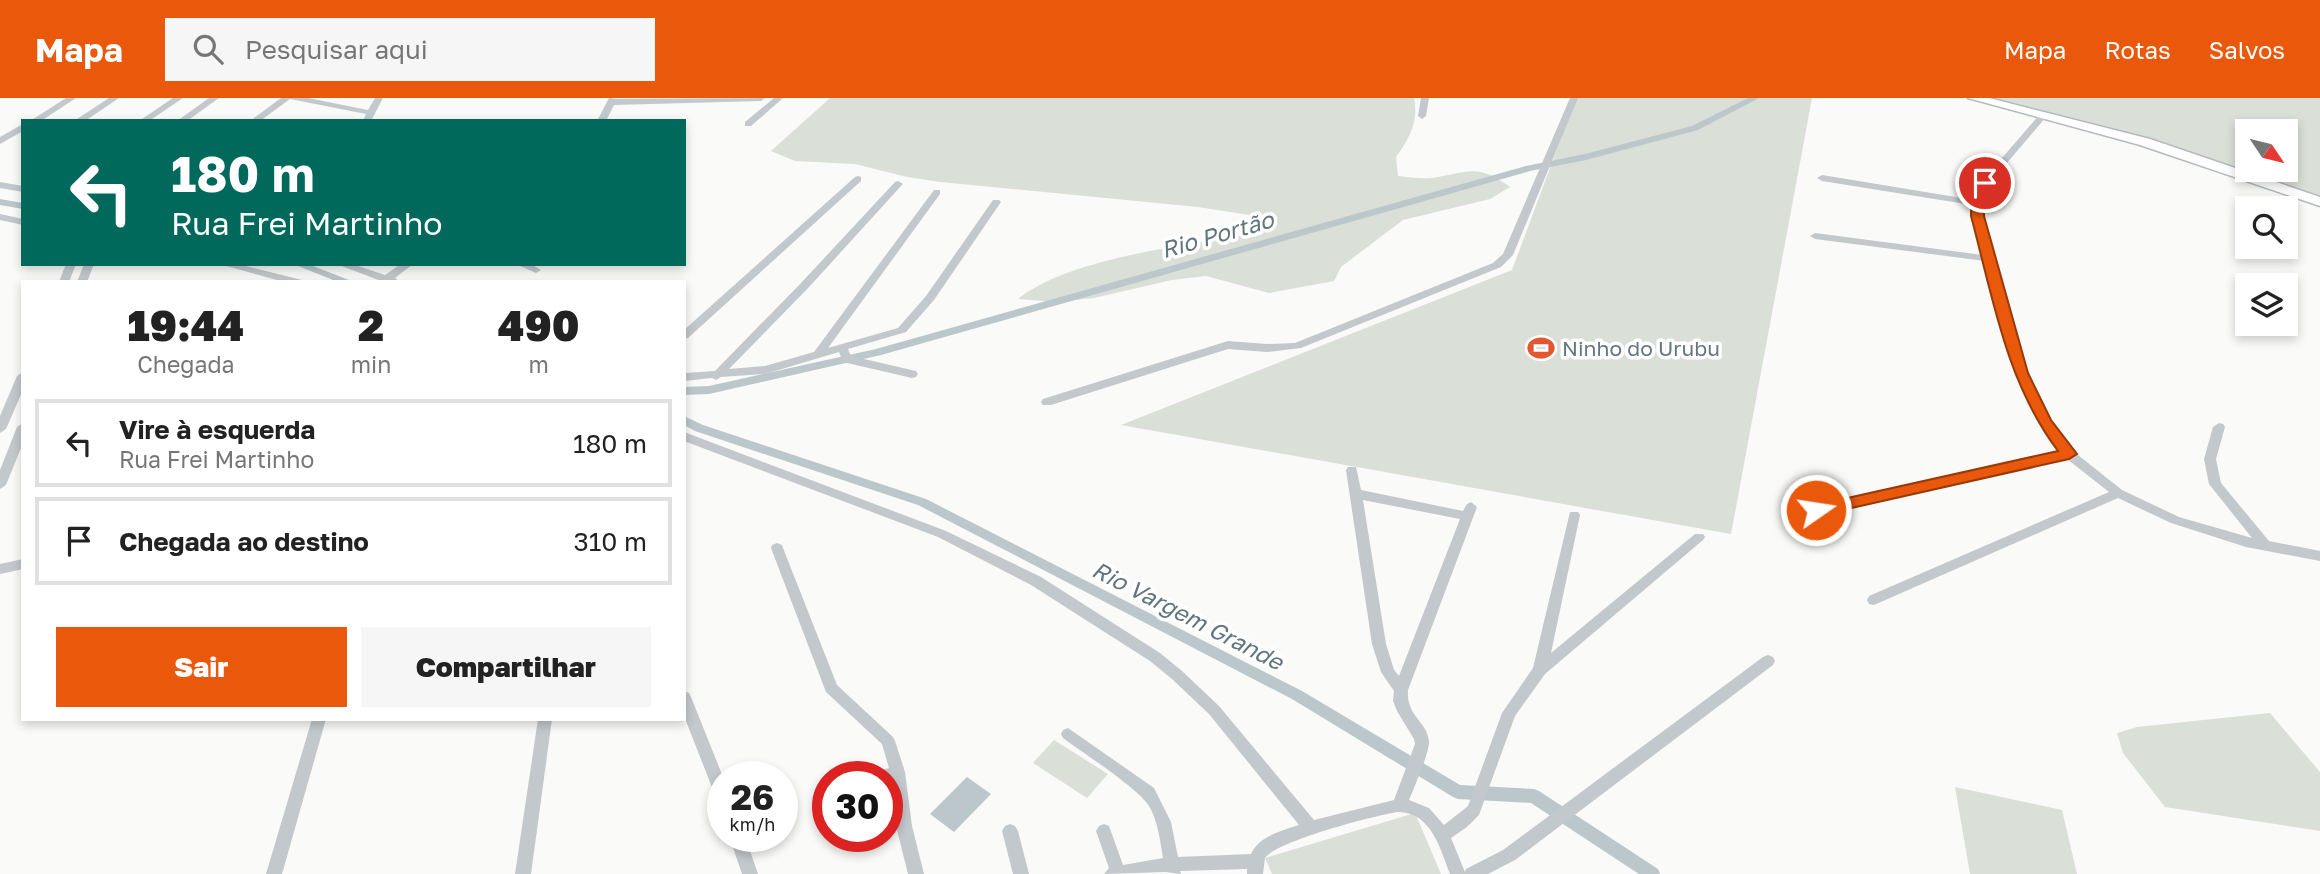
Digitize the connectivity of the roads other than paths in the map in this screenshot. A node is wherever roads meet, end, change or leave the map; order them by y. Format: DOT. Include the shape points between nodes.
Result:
graph roads {
  1 [pos="52,98"];
  2 [pos="115,98"];
  3 [pos="178,98"];
  4 [pos="215,98"];
  5 [pos="287,98"];
  6 [pos="294,98"];
  7 [pos="379,98"];
  8 [pos="761,98"];
  9 [pos="779,98"];
  10 [pos="1425,98"];
  11 [pos="1574,98"];
  12 [pos="1974,98"];
  13 [pos="70,99"];
  14 [pos="312,100"];
  15 [pos="612,100"];
  16 [pos="1422,116"];
  17 [pos="2043,116"];
  18 [pos="369,117"];
  19 [pos="37,119"];
  20 [pos="81,119"];
  21 [pos="146,119"];
  22 [pos="184,119"];
  23 [pos="257,119"];
  24 [pos="602,119"];
  25 [pos="748,124"];
  26 [pos="0,127"];
  27 [pos="20,129"];
  28 [pos="0,141"];
  29 [pos="1822,178"];
  30 [pos="858,179"];
  31 [pos="898,184"];
  32 [pos="0,185"];
  33 [pos="21,189"];
  34 [pos="937,192"];
  35 [pos="996,202"];
  36 [pos="2320,202"];
  37 [pos="1977,203"];
  38 [pos="0,217"];
  39 [pos="21,222"];
  40 [pos="1815,236"];
  41 [pos="1990,259"];
  42 [pos="232,266"];
  43 [pos="347,266"];
  44 [pos="406,266"];
  45 [pos="526,266"];
  46 [pos="536,270"];
  47 [pos="290,280"];
  48 [pos="391,280"];
  49 [pos="686,334"];
  50 [pos="816,353"];
  51 [pos="845,354"];
  52 [pos="912,374"];
  53 [pos="716,376"];
  54 [pos="686,377"];
  55 [pos="21,381"];
  56 [pos="1047,402"];
  57 [pos="2219,427"];
  58 [pos="0,429"];
  59 [pos="21,432"];
  60 [pos="686,437"];
  61 [pos="2069,454"];
  62 [pos="1352,470"];
  63 [pos="0,485"];
  64 [pos="2118,493"];
  65 [pos="1357,494"];
  66 [pos="1816,510"];
  67 [pos="1574,514"];
  68 [pos="1699,537"];
  69 [pos="2265,546"];
  70 [pos="777,548"];
  71 [pos="2320,556"];
  72 [pos="21,564"];
  73 [pos="0,569"];
  74 [pos="1874,600"];
  75 [pos="1769,661"];
  76 [pos="1540,670"];
  77 [pos="1401,690"];
  78 [pos="686,702"];
  79 [pos="317,721"];
  80 [pos="545,721"];
  81 [pos="1068,734"];
  82 [pos="709,761"];
  83 [pos="894,761"];
  84 [pos="1400,805"];
  85 [pos="1474,810"];
  86 [pos="903,817"];
  87 [pos="1312,829"];
  88 [pos="1010,831"];
  89 [pos="1104,831"];
  90 [pos="1441,836"];
  91 [pos="742,852"];
  92 [pos="1255,867"];
  93 [pos="1173,869"];
  94 [pos="1115,873"];
  95 [pos="274,874"];
  96 [pos="523,874"];
  97 [pos="750,874"];
  98 [pos="916,874"];
  99 [pos="1021,874"];
  100 [pos="1458,874"];
  101 [pos="1472,874"];
  1 -- 13 [label="street"];
  2 -- 20 [label="street"];
  3 -- 21 [label="street"];
  4 -- 22 [label="street"];
  5 -- 23 [label="street"];
  6 -- 14 [label="street"];
  7 -- 18 [label="street"];
  8 -- 15 [label="street"];
  9 -- 25 [label="street"];
  10 -- 16 [label="street"];
  11 -- 56 [label="street" via="1503,261 1297,346 1228,345"];
  12 -- 17 [label="main road"];
  13 -- 19 [label="street"];
  14 -- 18 [label="street"];
  15 -- 24 [label="street"];
  17 -- 36 [label="main road" via="2145,142"];
  17 -- 37 [label="street" via="1985,183"];
  26 -- 27 [label="street"];
  27 -- 28 [label="street"];
  29 -- 37 [label="street"];
  30 -- 49 [label="street"];
  31 -- 53 [label="street"];
  32 -- 33 [label="street"];
  34 -- 50 [label="street"];
  35 -- 51 [label="street" via="908,326"];
  37 -- 41 [label="street"];
  38 -- 39 [label="street"];
  40 -- 41 [label="street"];
  41 -- 61 [label="street" via="2020,373 2045,422"];
  42 -- 47 [label="street"];
  43 -- 48 [label="street"];
  44 -- 48 [label="street"];
  45 -- 46 [label="street"];
  50 -- 51 [label="street"];
  50 -- 53 [label="street" via="765,370"];
  51 -- 52 [label="street"];
  53 -- 54 [label="street"];
  55 -- 58 [label="street"];
  57 -- 69 [label="street" via="2210,459 2215,484"];
  59 -- 63 [label="street"];
  60 -- 87 [label="street" via="942,534 1036,581 1177,674 1214,710"];
  61 -- 64 [label="street"];
  61 -- 66 [label="street"];
  62 -- 65 [label="street"];
  64 -- 69 [label="street" via="2175,520"];
  64 -- 74 [label="street"];
  65 -- 77 [label="street" via="1379,644 1388,672"];
  65 -- 77 [label="street" via="1469,511"];
  67 -- 76 [label="street"];
  68 -- 76 [label="street"];
  69 -- 71 [label="street"];
  70 -- 83 [label="street" via="831,688 888,741"];
  72 -- 73 [label="street"];
  75 -- 101 [label="street" via="1509,855"];
  76 -- 85 [label="street" via="1508,713"];
  77 -- 84 [label="street" via="1404,711 1422,738"];
  78 -- 82 [label="street"];
  79 -- 95 [label="street"];
  80 -- 96 [label="street"];
  81 -- 93 [label="street" via="1149,793 1164,817"];
  84 -- 87 [label="street"];
  84 -- 90 [label="street" via="1424,811"];
  85 -- 90 [label="street"];
  86 -- 98 [label="street"];
  87 -- 92 [label="street" via="1265,846"];
  88 -- 99 [label="street"];
  89 -- 94 [label="street"];
  90 -- 100 [label="street"];
  91 -- 97 [label="street"];
  92 -- 93 [label="street"];
  93 -- 94 [label="street"];
}
